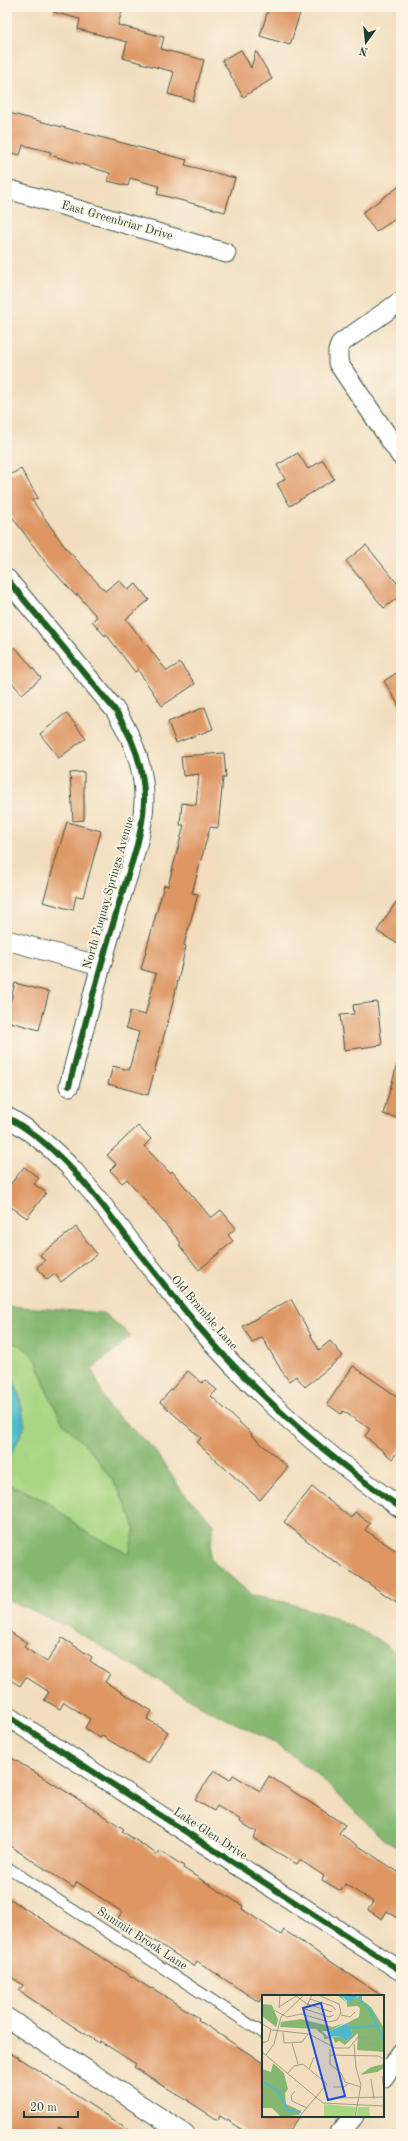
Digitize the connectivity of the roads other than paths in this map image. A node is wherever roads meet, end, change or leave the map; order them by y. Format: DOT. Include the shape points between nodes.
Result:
graph roads {
  1 [pos="7,190"];
  2 [pos="226,253"];
  3 [pos="401,301"];
  4 [pos="401,456"];
  5 [pos="10,590"];
  6 [pos="7,940"];
  7 [pos="100,966"];
  8 [pos="68,1086"];
  9 [pos="7,1117"];
  10 [pos="401,1508"];
  11 [pos="7,1716"];
  12 [pos="7,1867"];
  13 [pos="401,1971"];
  14 [pos="7,2018"];
  15 [pos="262,2032"];
  16 [pos="401,2053"];
  17 [pos="384,2077"];
  18 [pos="353,2117"];
  19 [pos="185,2134"];
  20 [pos="339,2134"];
  1 -- 2 [label="street, East Greenbriar Drive"];
  3 -- 4 [label="street" via="341,343 338,351 338,363"];
  5 -- 7 [label="street, North Fuquay Springs Avenue" via="115,710 129,732 141,766 144,800 142,824"];
  6 -- 7 [label="street"];
  7 -- 8 [label="street, North Fuquay Springs Avenue"];
  9 -- 10 [label="street, Old Bramble Lane" via="43,1141 73,1170 197,1325 270,1402 339,1462"];
  11 -- 13 [label="street, Lake Glen Drive"];
  12 -- 15 [label="lane, Summit Brook Lane"];
  14 -- 19 [label="street"];
  16 -- 17 [label="street"];
  18 -- 20 [label="street"];
}
